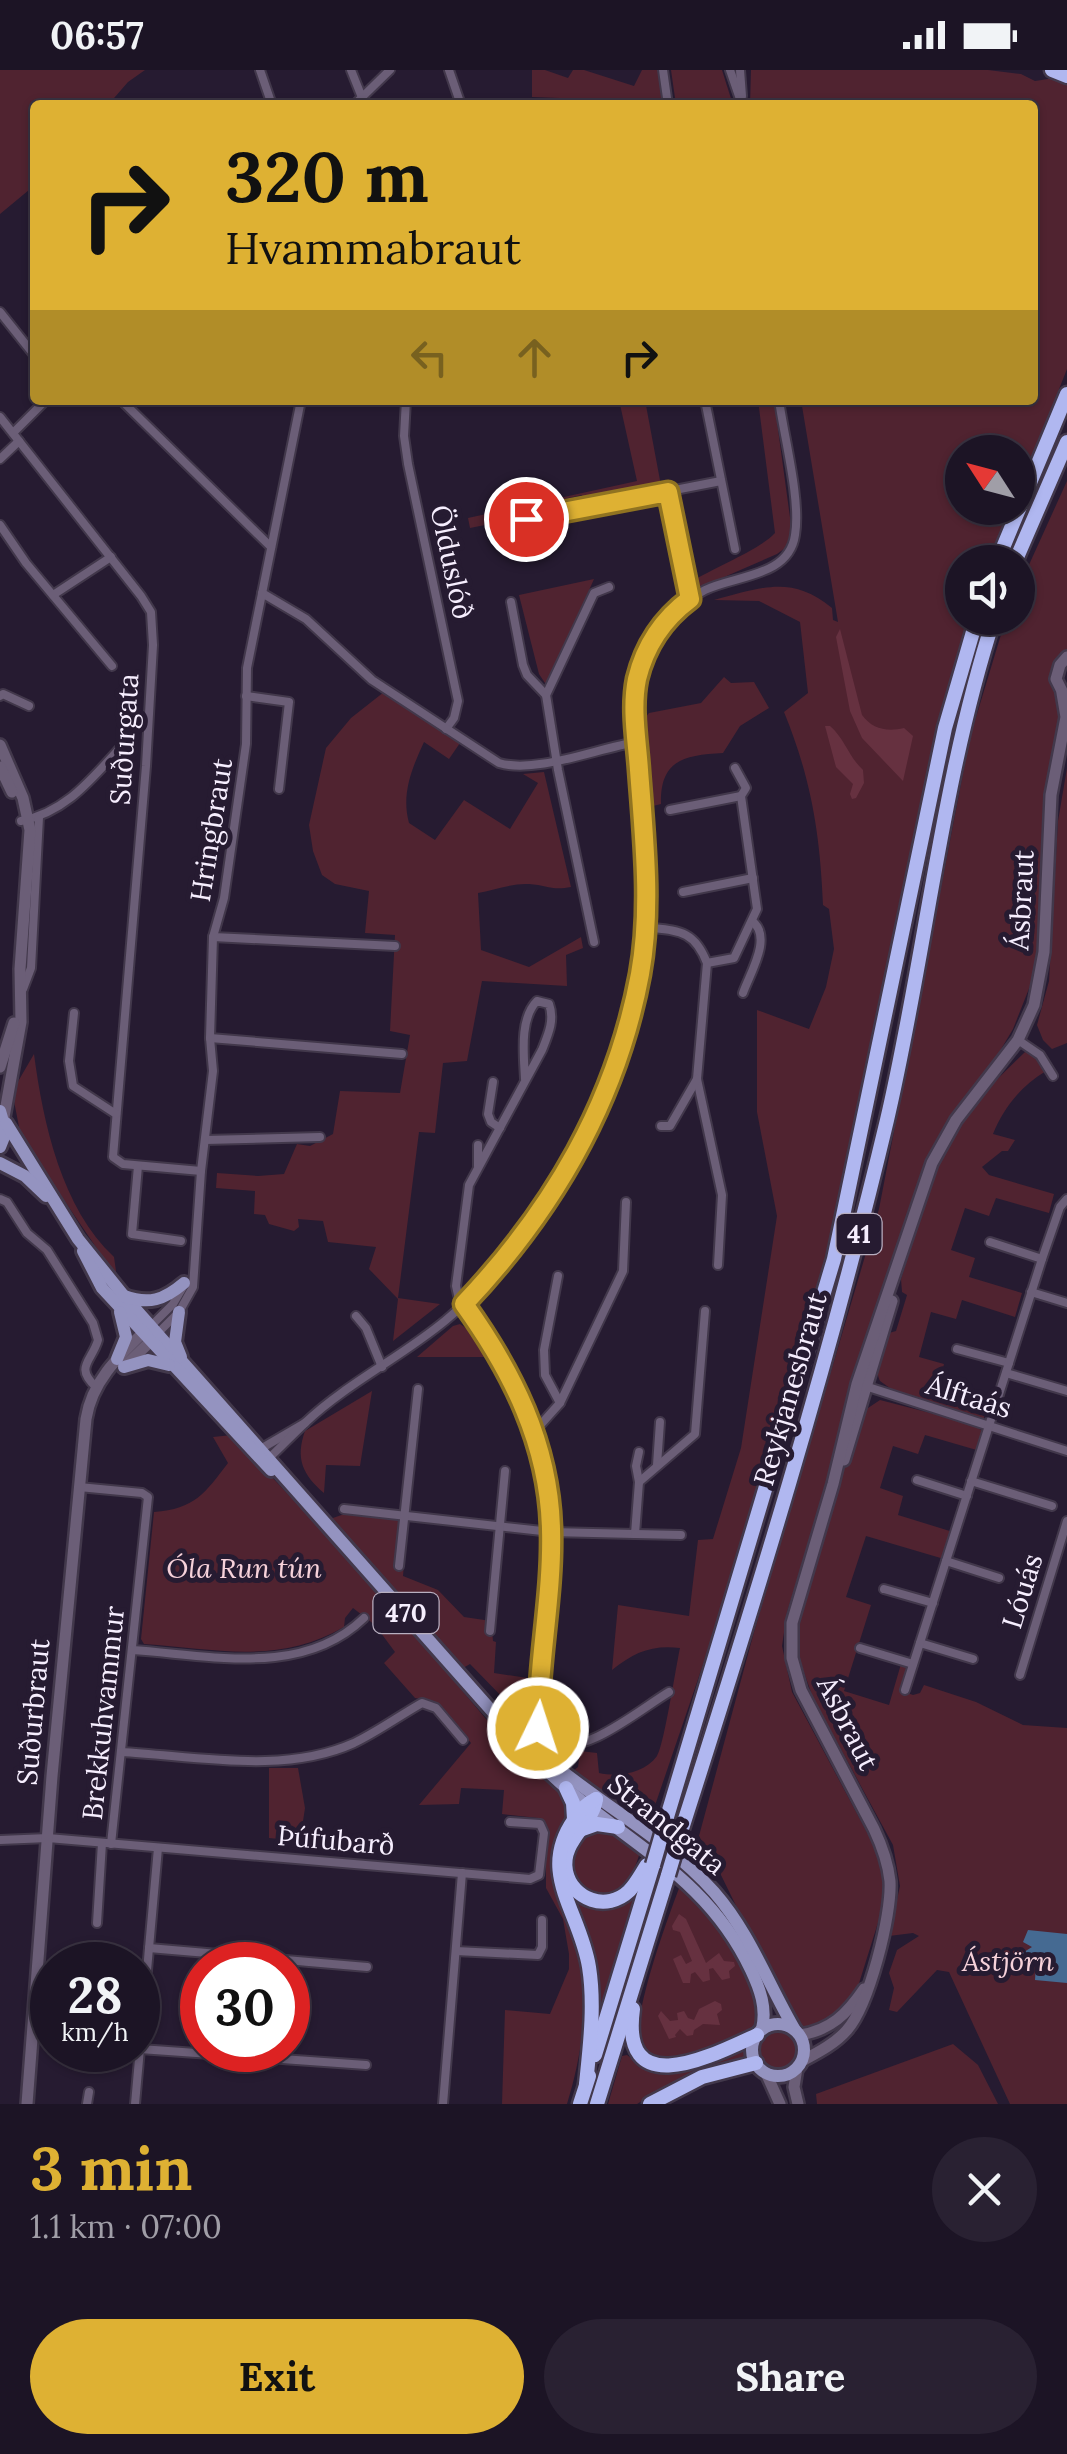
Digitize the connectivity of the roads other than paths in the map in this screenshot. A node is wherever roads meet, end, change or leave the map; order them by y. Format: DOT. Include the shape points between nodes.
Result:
graph roads {
  1 [pos="260,70"];
  2 [pos="351,70"];
  3 [pos="390,70"];
  4 [pos="449,70"];
  5 [pos="663,70"];
  6 [pos="730,70"];
  7 [pos="740,70"];
  8 [pos="1052,70"];
  9 [pos="1067,76"];
  10 [pos="270,100"];
  11 [pos="359,100"];
  12 [pos="363,100"];
  13 [pos="459,100"];
  14 [pos="667,100"];
  15 [pos="741,100"];
  16 [pos="743,100"];
  17 [pos="0,312"];
  18 [pos="30,350"];
  19 [pos="1067,394"];
  20 [pos="42,405"];
  21 [pos="131,405"];
  22 [pos="300,405"];
  23 [pos="406,405"];
  24 [pos="707,405"];
  25 [pos="781,405"];
  26 [pos="0,417"];
  27 [pos="16,437"];
  28 [pos="1067,442"];
  29 [pos="0,459"];
  30 [pos="721,480"];
  31 [pos="668,492"];
  32 [pos="0,525"];
  33 [pos="490,526"];
  34 [pos="1004,545"];
  35 [pos="1022,545"];
  36 [pos="272,547"];
  37 [pos="734,548"];
  38 [pos="111,557"];
  39 [pos="609,587"];
  40 [pos="262,593"];
  41 [pos="53,596"];
  42 [pos="690,599"];
  43 [pos="512,602"];
  44 [pos="972,635"];
  45 [pos="989,635"];
  46 [pos="1066,656"];
  47 [pos="112,666"];
  48 [pos="0,696"];
  49 [pos="246,696"];
  50 [pos="546,696"];
  51 [pos="1064,696"];
  52 [pos="30,706"];
  53 [pos="446,729"];
  54 [pos="638,742"];
  55 [pos="0,746"];
  56 [pos="122,746"];
  57 [pos="1064,755"];
  58 [pos="556,759"];
  59 [pos="0,766"];
  60 [pos="735,768"];
  61 [pos="279,790"];
  62 [pos="741,796"];
  63 [pos="670,810"];
  64 [pos="30,819"];
  65 [pos="753,878"];
  66 [pos="683,892"];
  67 [pos="752,920"];
  68 [pos="644,927"];
  69 [pos="214,936"];
  70 [pos="594,942"];
  71 [pos="395,946"];
  72 [pos="708,963"];
  73 [pos="742,994"];
  74 [pos="74,1013"];
  75 [pos="210,1038"];
  76 [pos="1018,1040"];
  77 [pos="402,1054"];
  78 [pos="0,1067"];
  79 [pos="1053,1076"];
  80 [pos="697,1079"];
  81 [pos="526,1080"];
  82 [pos="493,1082"];
  83 [pos="116,1114"];
  84 [pos="3,1117"];
  85 [pos="661,1126"];
  86 [pos="500,1128"];
  87 [pos="320,1137"];
  88 [pos="205,1140"];
  89 [pos="478,1144"];
  90 [pos="0,1146"];
  91 [pos="0,1162"];
  92 [pos="138,1166"];
  93 [pos="478,1170"];
  94 [pos="201,1171"];
  95 [pos="0,1199"];
  96 [pos="1067,1199"];
  97 [pos="626,1202"];
  98 [pos="62,1212"];
  99 [pos="181,1241"];
  100 [pos="990,1242"];
  101 [pos="1042,1259"];
  102 [pos="718,1265"];
  103 [pos="192,1270"];
  104 [pos="558,1276"];
  105 [pos="184,1283"];
  106 [pos="1031,1292"];
  107 [pos="121,1300"];
  108 [pos="1067,1303"];
  109 [pos="464,1304"];
  110 [pos="705,1311"];
  111 [pos="179,1312"];
  112 [pos="356,1316"];
  113 [pos="150,1334"];
  114 [pos="957,1348"];
  115 [pos="120,1363"];
  116 [pos="1009,1363"];
  117 [pos="382,1367"];
  118 [pos="182,1368"];
  119 [pos="1006,1373"];
  120 [pos="97,1385"];
  121 [pos="862,1386"];
  122 [pos="418,1389"];
  123 [pos="1067,1391"];
  124 [pos="560,1404"];
  125 [pos="660,1422"];
  126 [pos="989,1426"];
  127 [pos="534,1432"];
  128 [pos="1067,1451"];
  129 [pos="639,1452"];
  130 [pos="262,1455"];
  131 [pos="657,1465"];
  132 [pos="505,1471"];
  133 [pos="917,1480"];
  134 [pos="971,1481"];
  135 [pos="639,1482"];
  136 [pos="79,1488"];
  137 [pos="967,1496"];
  138 [pos="1052,1506"];
  139 [pos="344,1509"];
  140 [pos="404,1515"];
  141 [pos="1067,1520"];
  142 [pos="500,1524"];
  143 [pos="551,1532"];
  144 [pos="634,1534"];
  145 [pos="681,1536"];
  146 [pos="946,1561"];
  147 [pos="399,1566"];
  148 [pos="999,1578"];
  149 [pos="884,1589"];
  150 [pos="933,1603"];
  151 [pos="364,1618"];
  152 [pos="490,1631"];
  153 [pos="920,1643"];
  154 [pos="860,1648"];
  155 [pos="132,1650"];
  156 [pos="973,1659"];
  157 [pos="913,1664"];
  158 [pos="1020,1675"];
  159 [pos="905,1690"];
  160 [pos="668,1692"];
  161 [pos="512,1730"];
  162 [pos="463,1740"];
  163 [pos="121,1752"];
  164 [pos="566,1788"];
  165 [pos="592,1804"];
  166 [pos="510,1822"];
  167 [pos="576,1825"];
  168 [pos="618,1827"];
  169 [pos="48,1838"];
  170 [pos="0,1840"];
  171 [pos="106,1843"];
  172 [pos="158,1848"];
  173 [pos="651,1863"];
  174 [pos="462,1874"];
  175 [pos="542,1920"];
  176 [pos="97,1923"];
  177 [pos="150,1942"];
  178 [pos="160,1949"];
  179 [pos="456,1951"];
  180 [pos="368,1967"];
  181 [pos="638,1969"];
  182 [pos="870,1979"];
  183 [pos="760,2032"];
  184 [pos="798,2033"];
  185 [pos="160,2050"];
  186 [pos="366,2065"];
  187 [pos="799,2065"];
  188 [pos="761,2068"];
  189 [pos="138,2072"];
  190 [pos="586,2084"];
  191 [pos="88,2092"];
  192 [pos="26,2104"];
  193 [pos="87,2104"];
  194 [pos="135,2104"];
  195 [pos="442,2104"];
  196 [pos="580,2104"];
  197 [pos="597,2104"];
  198 [pos="650,2104"];
  199 [pos="780,2104"];
  200 [pos="798,2104"];
  1 -- 10 [label="street"];
  2 -- 11 [label="street"];
  3 -- 12 [label="street"];
  4 -- 13 [label="street"];
  5 -- 14 [label="street"];
  6 -- 15 [label="street"];
  7 -- 16 [label="street"];
  8 -- 9 [label="highway"];
  17 -- 18 [label="street"];
  19 -- 34 [label="highway"];
  20 -- 27 [label="street"];
  21 -- 36 [label="street"];
  22 -- 36 [label="street, Hringbraut"];
  23 -- 53 [label="street, Ölduslóð" via="408,464 458,701"];
  24 -- 30 [label="street"];
  25 -- 42 [label="street" via="795,517 792,548 766,571"];
  26 -- 27 [label="street, Suðurgata"];
  27 -- 29 [label="street"];
  27 -- 38 [label="street, Suðurgata"];
  28 -- 35 [label="highway"];
  30 -- 31 [label="street"];
  30 -- 37 [label="street"];
  31 -- 33 [label="street"];
  31 -- 42 [label="street"];
  32 -- 41 [label="street"];
  36 -- 40 [label="street, Hringbraut"];
  38 -- 41 [label="street"];
  38 -- 83 [label="street, Suðurgata" via="151,612 153,644"];
  39 -- 50 [label="street" via="594,593"];
  40 -- 49 [label="street, Hringbraut"];
  40 -- 53 [label="street" via="306,619 372,680"];
  41 -- 47 [label="street"];
  42 -- 54 [label="street" via="646,654 635,696"];
  43 -- 50 [label="street" via="523,665"];
  44 -- 173 [label="highway, Reykjanesbraut / 41, bridge" via="945,728 834,1259"];
  45 -- 181 [label="highway, Reykjanesbraut / 41, bridge" via="958,743 888,1114 842,1304"];
  46 -- 51 [label="street, Ásbraut" via="1056,679"];
  48 -- 52 [label="street"];
  49 -- 61 [label="street" via="288,702"];
  49 -- 69 [label="street, Hringbraut" via="242,782"];
  50 -- 58 [label="street"];
  51 -- 57 [label="street, Ásbraut"];
  53 -- 58 [label="street" via="509,766"];
  54 -- 58 [label="street"];
  54 -- 68 [label="street"];
  55 -- 64 [label="street"];
  56 -- 64 [label="street" via="64,805"];
  57 -- 76 [label="street, Ásbraut" via="1049,815 1042,972"];
  58 -- 70 [label="street"];
  59 -- 64 [label="street"];
  60 -- 62 [label="street" via="746,788"];
  62 -- 63 [label="street"];
  62 -- 65 [label="street"];
  64 -- 78 [label="street" via="14,1024"];
  64 -- 84 [label="street" via="19,1041"];
  65 -- 66 [label="street"];
  65 -- 67 [label="street"];
  67 -- 72 [label="street" via="734,958"];
  67 -- 73 [label="street" via="762,942"];
  68 -- 72 [label="street" via="686,934"];
  68 -- 109 [label="street" via="632,1009 592,1126 541,1212"];
  69 -- 71 [label="street"];
  69 -- 75 [label="street, Hringbraut"];
  72 -- 80 [label="street"];
  74 -- 83 [label="street" via="73,1086"];
  75 -- 77 [label="street"];
  75 -- 88 [label="street, Hringbraut"];
  76 -- 79 [label="street" via="1040,1055"];
  76 -- 121 [label="street, Ásbraut" via="944,1139"];
  80 -- 85 [label="street" via="670,1126"];
  80 -- 102 [label="street" via="722,1195"];
  81 -- 81 [label="street" via="550,1028 545,1001 529,1012"];
  81 -- 86 [label="street"];
  82 -- 86 [label="street" via="489,1119"];
  83 -- 92 [label="street, Suðurgata" via="113,1157"];
  84 -- 90 [label="main road"];
  84 -- 98 [label="main road, Strandgata / 470"];
  86 -- 93 [label="street"];
  87 -- 88 [label="street"];
  88 -- 94 [label="street, Hringbraut"];
  89 -- 93 [label="street"];
  91 -- 98 [label="main road, Strandgata / 470"];
  92 -- 94 [label="street"];
  92 -- 99 [label="street" via="132,1234"];
  93 -- 109 [label="street" via="469,1186 457,1275"];
  94 -- 103 [label="street, Hringbraut"];
  95 -- 120 [label="street, Suðurbraut" via="47,1250 93,1324 98,1340 84,1371"];
  96 -- 101 [label="street"];
  97 -- 124 [label="street" via="622,1272"];
  98 -- 107 [label="main road, Strandgata / 470" via="93,1274"];
  100 -- 101 [label="street"];
  101 -- 106 [label="street"];
  103 -- 105 [label="street, Hringbraut"];
  103 -- 111 [label="street, Hringbraut" via="193,1286"];
  104 -- 124 [label="street" via="545,1369"];
  105 -- 107 [label="main road" via="157,1301"];
  105 -- 113 [label="street, Hringbraut"];
  106 -- 108 [label="street"];
  106 -- 116 [label="street"];
  107 -- 113 [label="main road, Strandgata / 470"];
  107 -- 115 [label="main road" via="126,1332"];
  109 -- 117 [label="street"];
  109 -- 127 [label="street" via="507,1367"];
  110 -- 131 [label="street" via="695,1434"];
  111 -- 113 [label="street, Hringbraut"];
  111 -- 118 [label="main road" via="175,1342"];
  112 -- 117 [label="street"];
  113 -- 115 [label="street"];
  113 -- 118 [label="main road, Strandgata / 470"];
  114 -- 116 [label="street"];
  115 -- 118 [label="main road" via="158,1360"];
  115 -- 120 [label="street"];
  116 -- 119 [label="street"];
  117 -- 130 [label="street"];
  118 -- 130 [label="main road, Strandgata / 470"];
  119 -- 123 [label="street"];
  119 -- 126 [label="street"];
  120 -- 136 [label="street, Suðurbraut" via="87,1411"];
  121 -- 126 [label="street, Álftaás"];
  121 -- 182 [label="street, Ásbraut" via="791,1633 808,1706 883,1848 890,1895"];
  122 -- 140 [label="street"];
  124 -- 127 [label="street"];
  125 -- 131 [label="street"];
  126 -- 128 [label="street, Álftaás"];
  126 -- 134 [label="street"];
  127 -- 143 [label="street"];
  129 -- 135 [label="street"];
  130 -- 161 [label="main road, Strandgata / 470"];
  131 -- 135 [label="street"];
  132 -- 142 [label="street"];
  133 -- 137 [label="street"];
  134 -- 137 [label="street"];
  134 -- 138 [label="street"];
  135 -- 144 [label="street"];
  136 -- 155 [label="street, Brekkuhvammur" via="148,1497"];
  136 -- 169 [label="street, Suðurbraut"];
  137 -- 146 [label="street"];
  139 -- 140 [label="street"];
  140 -- 142 [label="street"];
  140 -- 147 [label="street"];
  141 -- 158 [label="street, Lóuás"];
  142 -- 143 [label="street"];
  142 -- 152 [label="street"];
  143 -- 144 [label="street"];
  143 -- 160 [label="street" via="541,1734 551,1744 572,1747"];
  144 -- 145 [label="street"];
  146 -- 148 [label="street"];
  146 -- 150 [label="street"];
  149 -- 150 [label="street"];
  150 -- 153 [label="street"];
  151 -- 155 [label="street" via="295,1656"];
  153 -- 156 [label="street"];
  153 -- 157 [label="street"];
  154 -- 157 [label="street"];
  155 -- 163 [label="street, Brekkuhvammur"];
  157 -- 159 [label="street"];
  161 -- 164 [label="main road, Strandgata / 470"];
  161 -- 165 [label="main road, Strandgata / 470"];
  162 -- 163 [label="street" via="436,1708 422,1704 354,1742 295,1758"];
  163 -- 171 [label="street, Brekkuhvammur"];
  164 -- 165 [label="main road, Strandgata / 470"];
  164 -- 167 [label="highway"];
  165 -- 167 [label="highway"];
  165 -- 168 [label="main road, Strandgata / 470"];
  165 -- 184 [label="main road, Strandgata / 470" via="680,1859 715,1894"];
  166 -- 174 [label="street, Þúfubarð" via="540,1824 539,1875"];
  167 -- 168 [label="highway"];
  167 -- 173 [label="highway" via="566,1870 588,1899 606,1902 626,1894"];
  167 -- 190 [label="highway" via="560,1843 557,1862 589,1966"];
  168 -- 183 [label="main road, Strandgata / 470" via="692,1886 732,1934 760,1992"];
  169 -- 170 [label="street, Þúfubarð"];
  169 -- 171 [label="street, Þúfubarð"];
  169 -- 192 [label="street, Suðurbraut"];
  171 -- 172 [label="street, Þúfubarð"];
  171 -- 176 [label="street, Brekkuhvammur"];
  172 -- 174 [label="street, Þúfubarð"];
  172 -- 177 [label="street"];
  173 -- 190 [label="highway, Reykjanesbraut / 41"];
  174 -- 179 [label="street"];
  175 -- 179 [label="street" via="538,1955"];
  178 -- 180 [label="street"];
  179 -- 195 [label="street"];
  181 -- 183 [label="highway" via="631,2030 651,2063 690,2065"];
  181 -- 197 [label="highway, Reykjanesbraut / 41"];
  182 -- 184 [label="street, Ásbraut" via="828,2028"];
  182 -- 187 [label="street, Ásbraut" via="847,2030"];
  183 -- 184 [label="main road" via="775,2024"];
  183 -- 188 [label="main road, 470" via="752,2050"];
  184 -- 187 [label="main road, 470" via="804,2048"];
  185 -- 186 [label="street"];
  187 -- 188 [label="main road" via="779,2076"];
  187 -- 200 [label="street"];
  188 -- 198 [label="highway" via="702,2077"];
  188 -- 199 [label="street"];
  189 -- 194 [label="street"];
  190 -- 196 [label="highway, Reykjanesbraut / 41"];
  191 -- 193 [label="street"];
}
